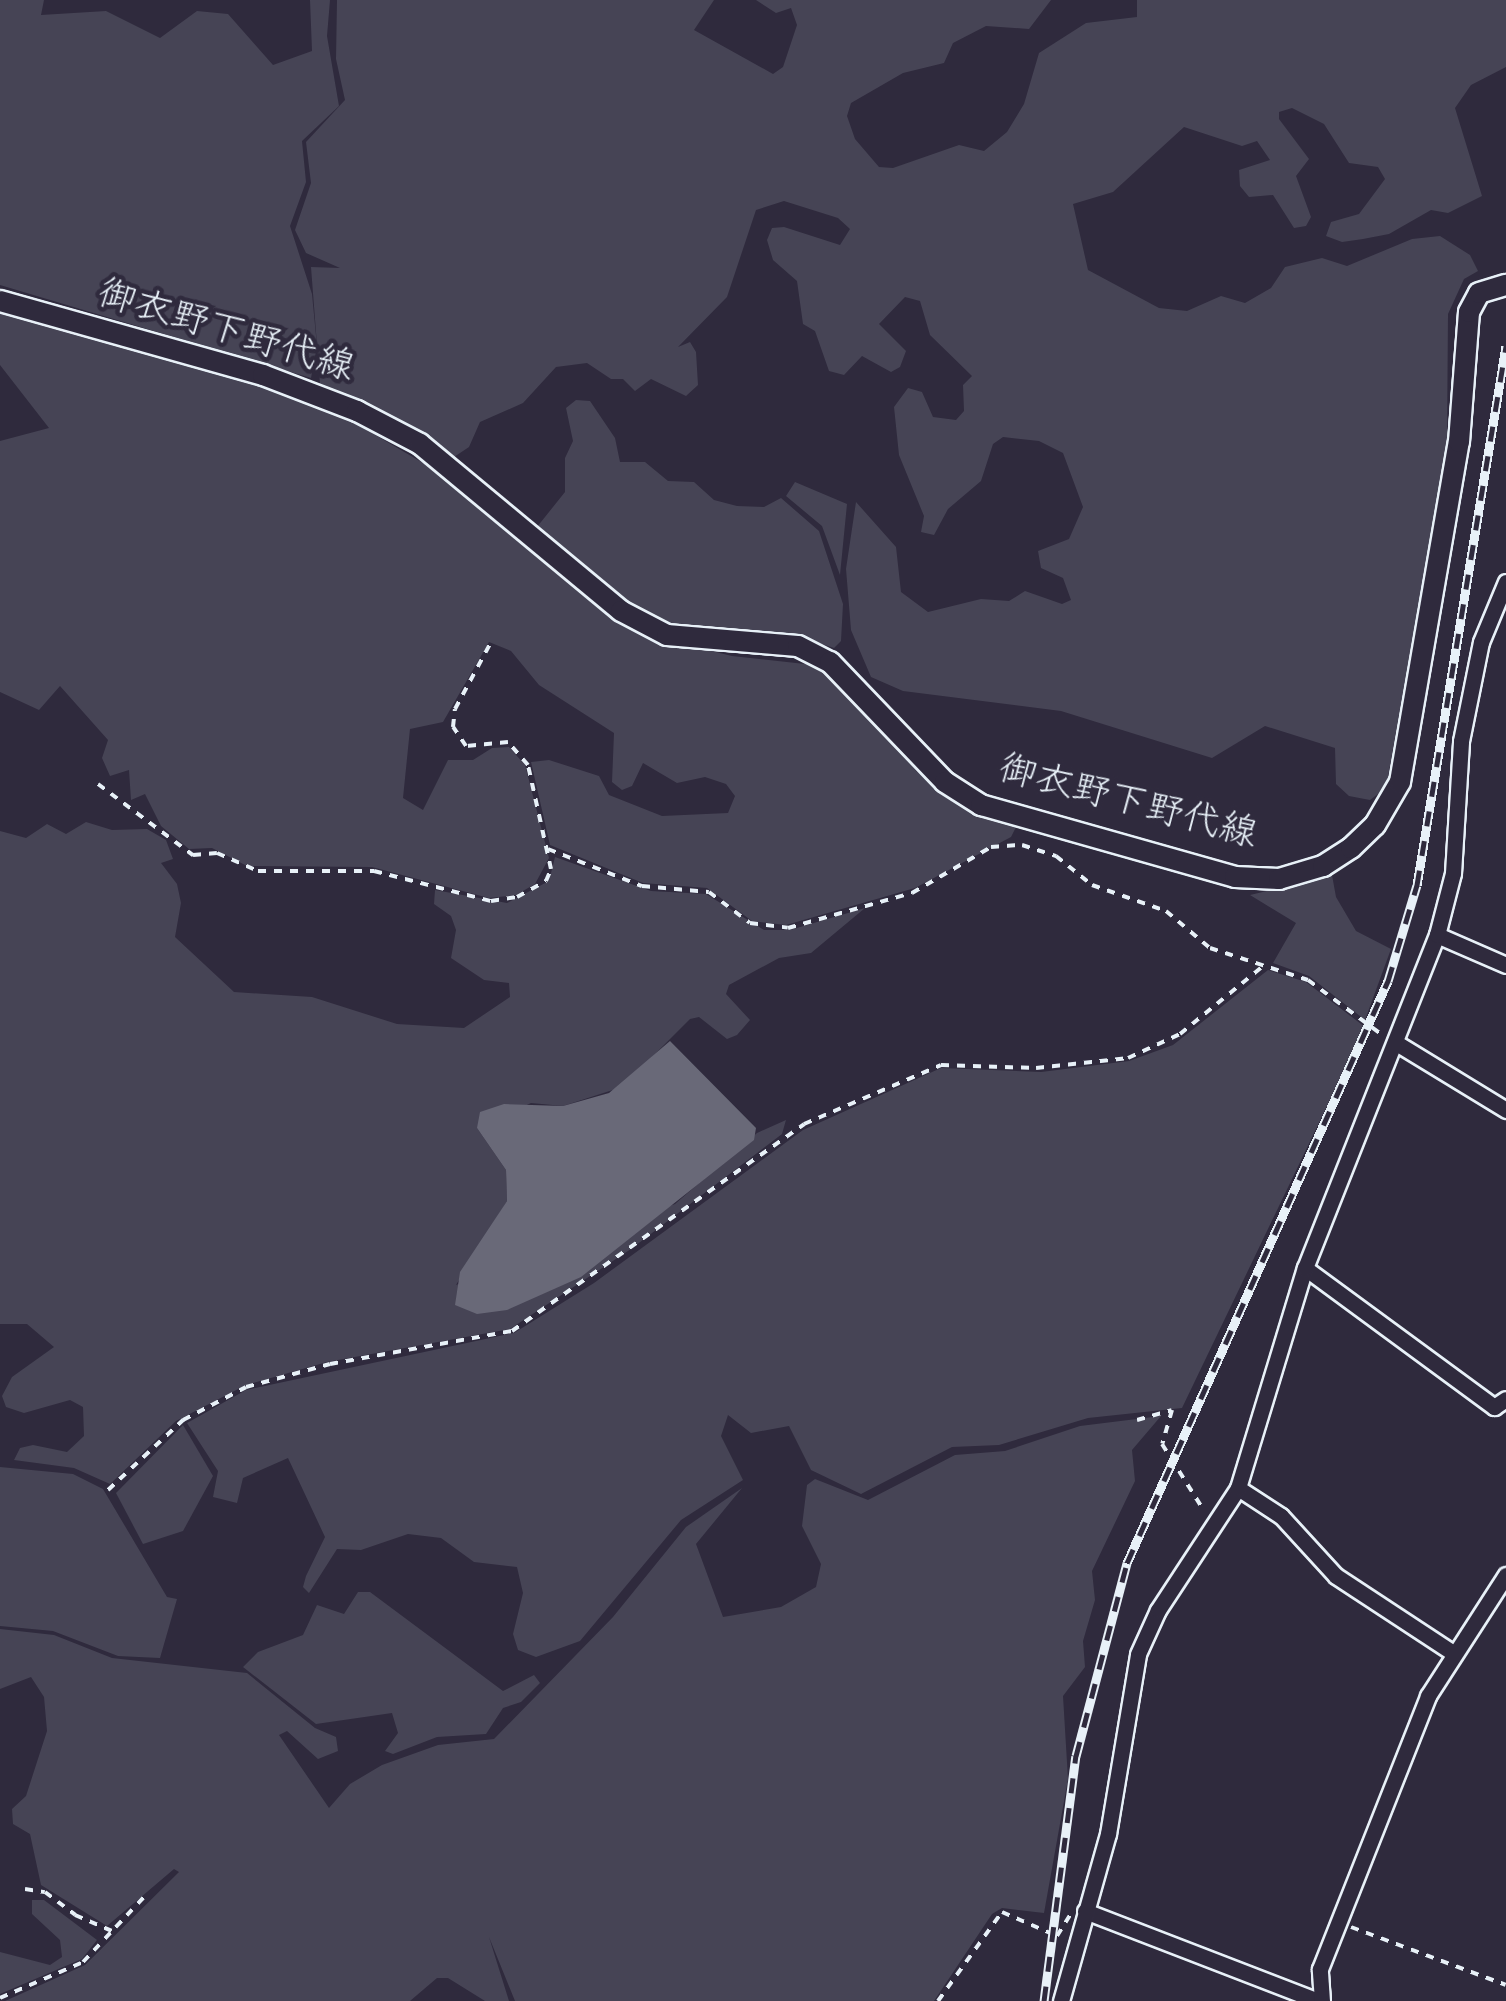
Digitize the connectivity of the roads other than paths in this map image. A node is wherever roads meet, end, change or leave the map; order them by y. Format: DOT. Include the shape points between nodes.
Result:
graph roads {
  1 [pos="1506,285"];
  2 [pos="0,300"];
  3 [pos="1506,582"];
  4 [pos="1438,935"];
  5 [pos="1506,965"];
  6 [pos="1398,1044"];
  7 [pos="1506,1110"];
  8 [pos="1305,1268"];
  9 [pos="1506,1399"];
  10 [pos="1238,1488"];
  11 [pos="1506,1575"];
  12 [pos="1453,1653"];
  13 [pos="1084,1911"];
  14 [pos="1061,2001"];
  15 [pos="1320,2001"];
  1 -- 2 [label="main road, 御衣野下野代線" via="1479,293 1468,312 1454,477 1400,782 1375,825 1351,848 1279,879 1234,877 981,805 945,782 830,662 798,646 666,635 621,612 420,444 357,411 263,375"];
  3 -- 4 [label="street" via="1481,642 1464,724 1452,873"];
  4 -- 5 [label="street"];
  4 -- 6 [label="street"];
  6 -- 7 [label="street"];
  6 -- 8 [label="street"];
  8 -- 9 [label="street" via="1494,1407"];
  8 -- 10 [label="street"];
  10 -- 12 [label="street" via="1281,1516 1336,1576"];
  10 -- 13 [label="street" via="1158,1610 1138,1654 1108,1834"];
  11 -- 12 [label="street"];
  12 -- 15 [label="street" via="1428,1696 1338,1921 1320,1969"];
  13 -- 14 [label="street"];
  13 -- 15 [label="street"];
}
